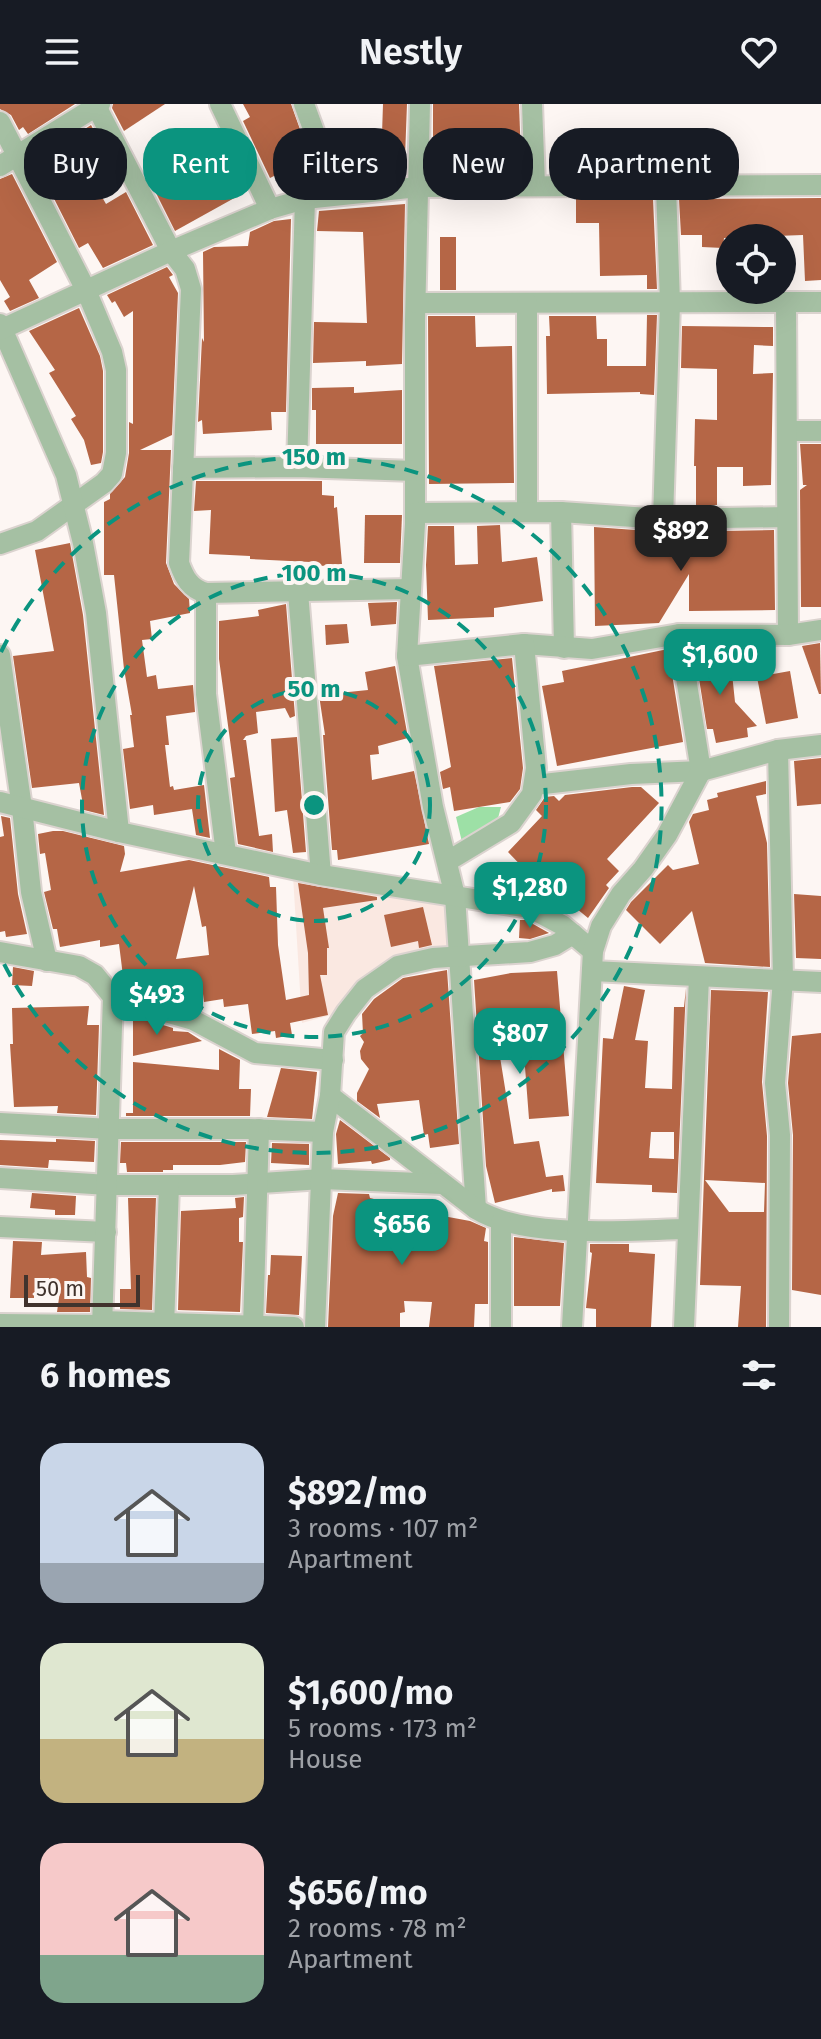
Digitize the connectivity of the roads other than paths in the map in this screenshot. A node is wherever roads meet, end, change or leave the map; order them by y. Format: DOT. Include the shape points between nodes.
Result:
graph roads {
  1 [pos="220,104"];
  2 [pos="304,104"];
  3 [pos="420,104"];
  4 [pos="532,104"];
  5 [pos="97,105"];
  6 [pos="0,122"];
  7 [pos="313,128"];
  8 [pos="8,161"];
  9 [pos="535,185"];
  10 [pos="549,185"];
  11 [pos="821,185"];
  12 [pos="739,186"];
  13 [pos="418,187"];
  14 [pos="407,188"];
  15 [pos="302,200"];
  16 [pos="305,200"];
  17 [pos="666,200"];
  18 [pos="270,209"];
  19 [pos="171,251"];
  20 [pos="86,290"];
  21 [pos="796,302"];
  22 [pos="821,302"];
  23 [pos="416,303"];
  24 [pos="527,303"];
  25 [pos="670,303"];
  26 [pos="716,303"];
  27 [pos="786,304"];
  28 [pos="1,328"];
  29 [pos="787,431"];
  30 [pos="821,431"];
  31 [pos="297,467"];
  32 [pos="183,468"];
  33 [pos="415,471"];
  34 [pos="73,503"];
  35 [pos="527,512"];
  36 [pos="561,512"];
  37 [pos="415,513"];
  38 [pos="787,517"];
  39 [pos="663,519"];
  40 [pos="0,544"];
  41 [pos="411,589"];
  42 [pos="298,592"];
  43 [pos="206,593"];
  44 [pos="821,630"];
  45 [pos="679,634"];
  46 [pos="788,635"];
  47 [pos="524,644"];
  48 [pos="564,648"];
  49 [pos="0,655"];
  50 [pos="407,656"];
  51 [pos="821,745"];
  52 [pos="778,750"];
  53 [pos="701,771"];
  54 [pos="535,785"];
  55 [pos="0,802"];
  56 [pos="22,808"];
  57 [pos="119,832"];
  58 [pos="226,854"];
  59 [pos="448,861"];
  60 [pos="321,875"];
  61 [pos="455,896"];
  62 [pos="573,934"];
  63 [pos="0,952"];
  64 [pos="460,956"];
  65 [pos="47,961"];
  66 [pos="593,961"];
  67 [pos="699,977"];
  68 [pos="783,979"];
  69 [pos="821,982"];
  70 [pos="113,997"];
  71 [pos="333,1060"];
  72 [pos="330,1096"];
  73 [pos="0,1123"];
  74 [pos="111,1129"];
  75 [pos="259,1129"];
  76 [pos="323,1132"];
  77 [pos="0,1178"];
  78 [pos="322,1179"];
  79 [pos="256,1183"];
  80 [pos="443,1184"];
  81 [pos="108,1185"];
  82 [pos="169,1185"];
  83 [pos="476,1209"];
  84 [pos="501,1222"];
  85 [pos="0,1227"];
  86 [pos="688,1229"];
  87 [pos="578,1231"];
  88 [pos="106,1232"];
  89 [pos="0,1324"];
  90 [pos="102,1324"];
  91 [pos="164,1325"];
  92 [pos="253,1326"];
  93 [pos="294,1327"];
  94 [pos="315,1327"];
  95 [pos="501,1327"];
  96 [pos="572,1327"];
  97 [pos="684,1327"];
  98 [pos="779,1327"];
  1 -- 18 [label="street"];
  2 -- 7 [label="street"];
  3 -- 13 [label="street"];
  4 -- 9 [label="street"];
  5 -- 8 [label="street"];
  5 -- 19 [label="street"];
  6 -- 8 [label="street"];
  8 -- 20 [label="street"];
  9 -- 10 [label="street"];
  9 -- 13 [label="street"];
  11 -- 12 [label="street"];
  13 -- 14 [label="street"];
  13 -- 23 [label="street"];
  15 -- 18 [label="street"];
  16 -- 31 [label="street"];
  17 -- 25 [label="street"];
  18 -- 19 [label="street"];
  19 -- 20 [label="street"];
  19 -- 32 [label="street" via="185,269 191,289"];
  20 -- 28 [label="street"];
  20 -- 34 [label="street" via="116,370 116,453 112,474"];
  21 -- 22 [label="street"];
  23 -- 24 [label="street"];
  23 -- 33 [label="street"];
  24 -- 25 [label="street"];
  24 -- 35 [label="street"];
  25 -- 26 [label="street"];
  25 -- 39 [label="street"];
  27 -- 29 [label="street"];
  28 -- 34 [label="street" via="66,475"];
  29 -- 30 [label="street"];
  29 -- 38 [label="street"];
  31 -- 32 [label="street"];
  31 -- 33 [label="street"];
  32 -- 43 [label="street" via="179,563 190,584"];
  33 -- 37 [label="street"];
  34 -- 40 [label="street" via="37,531"];
  34 -- 57 [label="street" via="96,613"];
  35 -- 36 [label="street"];
  35 -- 37 [label="street"];
  36 -- 39 [label="street"];
  36 -- 48 [label="street"];
  37 -- 41 [label="street"];
  38 -- 39 [label="street"];
  38 -- 46 [label="street"];
  41 -- 42 [label="street"];
  41 -- 50 [label="street"];
  42 -- 43 [label="street"];
  42 -- 60 [label="street"];
  43 -- 58 [label="street" via="206,694"];
  44 -- 46 [label="street"];
  45 -- 46 [label="street"];
  45 -- 48 [label="street" via="592,649"];
  45 -- 53 [label="street"];
  47 -- 48 [label="street"];
  47 -- 50 [label="street"];
  47 -- 54 [label="street"];
  49 -- 56 [label="street"];
  50 -- 59 [label="street" via="433,807"];
  51 -- 52 [label="street"];
  52 -- 53 [label="street"];
  52 -- 68 [label="street"];
  53 -- 54 [label="street"];
  53 -- 66 [label="street" via="667,835 601,926"];
  54 -- 59 [label="street" via="511,823"];
  55 -- 56 [label="street"];
  56 -- 57 [label="street"];
  56 -- 65 [label="street" via="31,892"];
  57 -- 58 [label="street"];
  58 -- 60 [label="street"];
  59 -- 61 [label="street"];
  60 -- 61 [label="street"];
  61 -- 62 [label="street" via="530,908"];
  61 -- 64 [label="street"];
  62 -- 64 [label="street" via="530,952"];
  62 -- 66 [label="street"];
  63 -- 65 [label="street"];
  64 -- 71 [label="street" via="398,966 372,983 334,1032"];
  64 -- 83 [label="street"];
  65 -- 70 [label="street" via="79,966 95,975"];
  66 -- 67 [label="street"];
  66 -- 87 [label="street"];
  67 -- 68 [label="street"];
  67 -- 86 [label="street"];
  68 -- 69 [label="street"];
  68 -- 98 [label="street" via="775,1083 780,1135"];
  70 -- 71 [label="street" via="193,1020 255,1053"];
  70 -- 74 [label="street"];
  71 -- 72 [label="street"];
  72 -- 76 [label="street"];
  72 -- 80 [label="street"];
  73 -- 74 [label="street"];
  74 -- 75 [label="street"];
  74 -- 81 [label="street"];
  75 -- 76 [label="street"];
  75 -- 79 [label="street"];
  76 -- 78 [label="street"];
  77 -- 81 [label="street"];
  78 -- 79 [label="street"];
  78 -- 80 [label="street"];
  78 -- 94 [label="street"];
  79 -- 82 [label="street"];
  79 -- 92 [label="street"];
  80 -- 83 [label="street"];
  81 -- 82 [label="street"];
  81 -- 88 [label="street"];
  82 -- 91 [label="street"];
  83 -- 84 [label="street"];
  84 -- 87 [label="street"];
  84 -- 95 [label="street"];
  85 -- 88 [label="street"];
  86 -- 87 [label="street"];
  86 -- 97 [label="street"];
  87 -- 96 [label="street"];
  88 -- 90 [label="street"];
  89 -- 90 [label="street"];
  90 -- 91 [label="street"];
  91 -- 92 [label="street"];
  92 -- 93 [label="street"];
}
